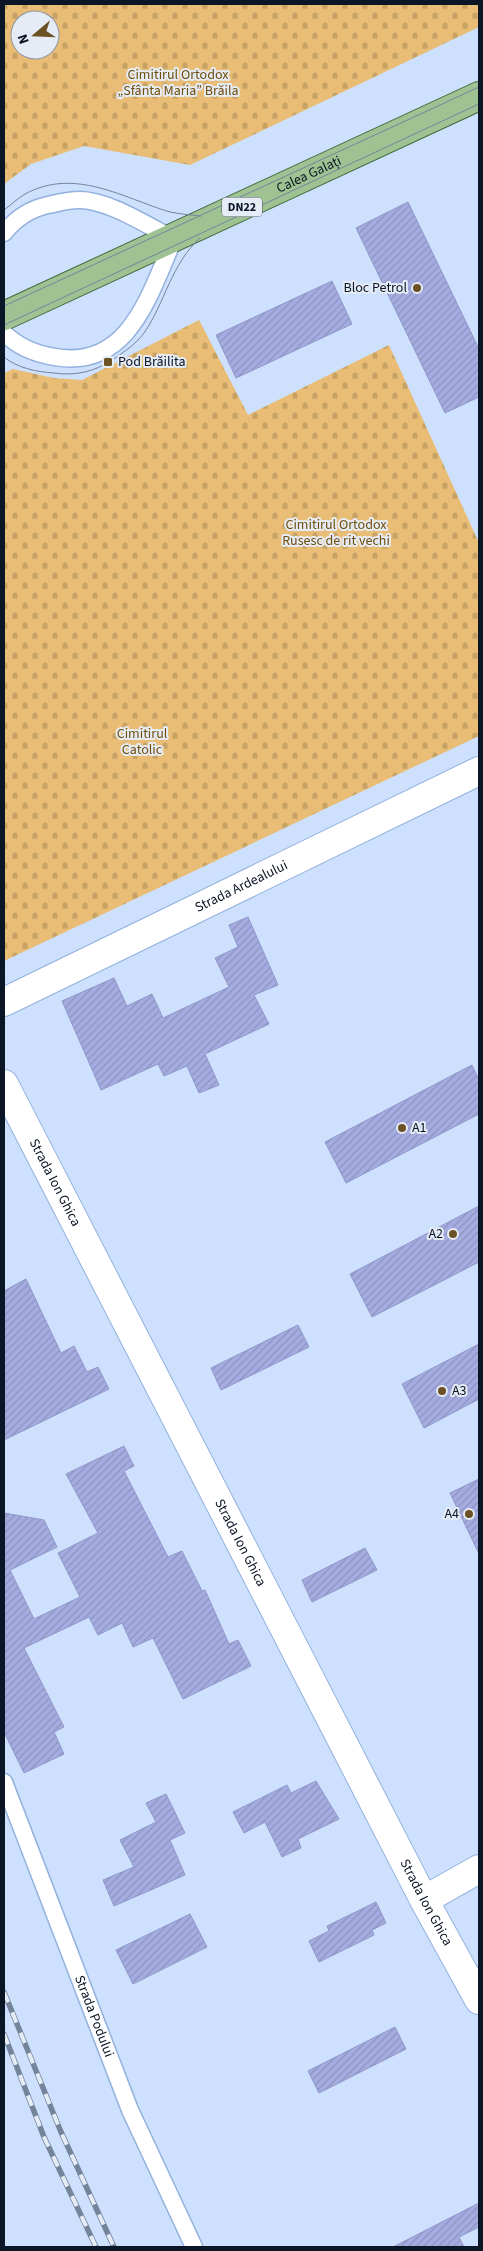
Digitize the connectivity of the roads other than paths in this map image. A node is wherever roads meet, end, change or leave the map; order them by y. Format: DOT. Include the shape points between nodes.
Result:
graph roads {
  1 [pos="479,96"];
  2 [pos="4,233"];
  3 [pos="174,239"];
  4 [pos="4,316"];
  5 [pos="4,334"];
  6 [pos="479,771"];
  7 [pos="4,1002"];
  8 [pos="4,1084"];
  9 [pos="4,1782"];
  10 [pos="479,1869"];
  11 [pos="424,1900"];
  12 [pos="479,2000"];
  13 [pos="194,2247"];
  1 -- 3 [label="main road, Calea Galați / DN22"];
  2 -- 3 [label="lane" via="26,212 59,202 80,200 96,202"];
  3 -- 4 [label="main road, Calea Galați / DN22"];
  3 -- 5 [label="lane" via="144,308 117,342 82,357 64,359 16,344"];
  6 -- 7 [label="street, Strada Ardealului"];
  8 -- 11 [label="street, Strada Ion Ghica"];
  9 -- 13 [label="lane, Strada Podului" via="130,2110"];
  10 -- 11 [label="street"];
  11 -- 12 [label="street, Strada Ion Ghica"];
}
